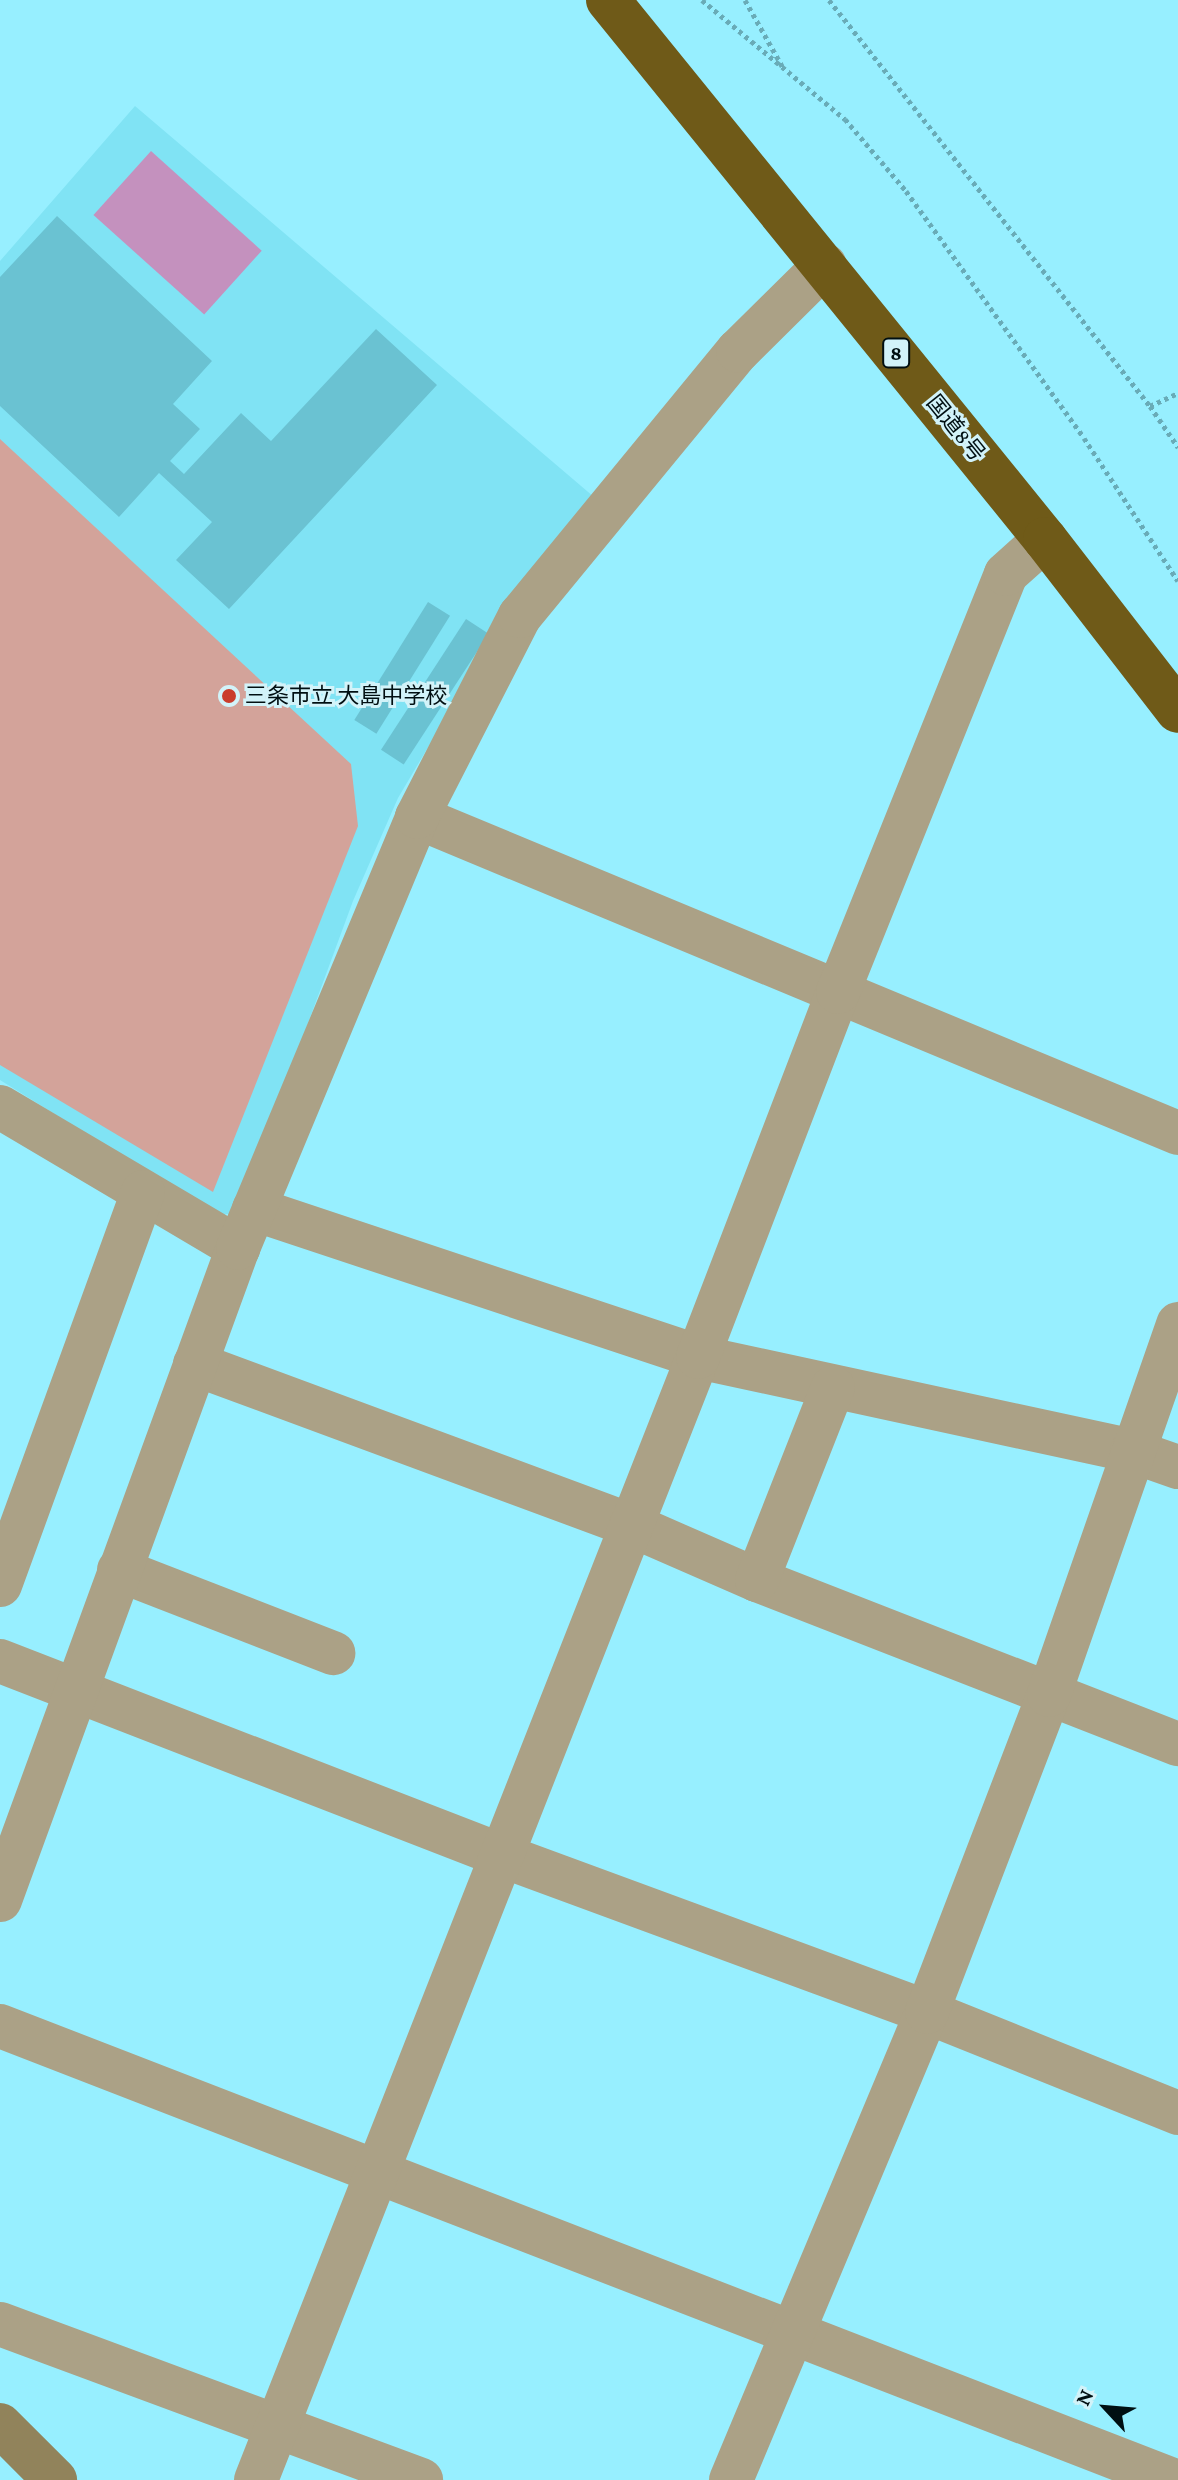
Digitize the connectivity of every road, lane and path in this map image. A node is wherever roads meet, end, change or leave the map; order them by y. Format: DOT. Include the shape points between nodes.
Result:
graph roads {
  1 [pos="608,0"];
  2 [pos="702,0"];
  3 [pos="745,0"];
  4 [pos="829,0"];
  5 [pos="785,70"];
  6 [pos="825,265"];
  7 [pos="1178,393"];
  8 [pos="1150,406"];
  9 [pos="1178,447"];
  10 [pos="1045,539"];
  11 [pos="1178,581"];
  12 [pos="1178,711"];
  13 [pos="417,817"];
  14 [pos="838,992"];
  15 [pos="0,1107"];
  16 [pos="1178,1133"];
  17 [pos="143,1192"];
  18 [pos="254,1209"];
  19 [pos="238,1248"];
  20 [pos="1178,1324"];
  21 [pos="698,1357"];
  22 [pos="195,1364"];
  23 [pos="833,1387"];
  24 [pos="1132,1451"];
  25 [pos="1178,1467"];
  26 [pos="631,1525"];
  27 [pos="119,1570"];
  28 [pos="757,1580"];
  29 [pos="0,1585"];
  30 [pos="333,1653"];
  31 [pos="0,1661"];
  32 [pos="75,1690"];
  33 [pos="1049,1695"];
  34 [pos="1178,1744"];
  35 [pos="503,1856"];
  36 [pos="0,1900"];
  37 [pos="927,2012"];
  38 [pos="0,2026"];
  39 [pos="1178,2113"];
  40 [pos="378,2172"];
  41 [pos="0,2324"];
  42 [pos="793,2333"];
  43 [pos="0,2425"];
  44 [pos="278,2427"];
  45 [pos="55,2480"];
  46 [pos="256,2480"];
  47 [pos="421,2480"];
  48 [pos="731,2480"];
  49 [pos="1173,2480"];
  1 -- 6 [label="highway, 国道8号 / 8"];
  2 -- 5 [label="path"];
  3 -- 5 [label="path"];
  4 -- 8 [label="path"];
  5 -- 11 [label="path" via="845,119 906,191 1084,438"];
  6 -- 10 [label="highway, 国道8号 / 8"];
  6 -- 13 [label="street" via="738,351 520,616"];
  7 -- 8 [label="path"];
  8 -- 9 [label="path"];
  10 -- 12 [label="highway, 国道8号 / 8"];
  10 -- 14 [label="street" via="1006,574"];
  13 -- 14 [label="street"];
  13 -- 18 [label="street"];
  14 -- 16 [label="street"];
  14 -- 21 [label="street"];
  15 -- 17 [label="street"];
  17 -- 19 [label="street"];
  17 -- 29 [label="street"];
  18 -- 19 [label="street"];
  18 -- 21 [label="street"];
  19 -- 22 [label="street"];
  20 -- 24 [label="street"];
  21 -- 23 [label="street"];
  21 -- 26 [label="street"];
  22 -- 26 [label="street"];
  22 -- 27 [label="street"];
  23 -- 24 [label="street"];
  23 -- 28 [label="street"];
  24 -- 25 [label="street"];
  24 -- 33 [label="street"];
  26 -- 28 [label="street"];
  26 -- 35 [label="street"];
  27 -- 30 [label="street"];
  27 -- 32 [label="street"];
  28 -- 33 [label="street"];
  31 -- 32 [label="street"];
  32 -- 35 [label="street"];
  32 -- 36 [label="street"];
  33 -- 34 [label="street"];
  33 -- 37 [label="street"];
  35 -- 37 [label="street"];
  35 -- 40 [label="street"];
  37 -- 39 [label="street"];
  37 -- 42 [label="street"];
  38 -- 40 [label="street"];
  40 -- 42 [label="street"];
  40 -- 44 [label="street"];
  41 -- 44 [label="street"];
  42 -- 48 [label="street"];
  42 -- 49 [label="street"];
  43 -- 45 [label="street"];
  44 -- 46 [label="street"];
  44 -- 47 [label="street"];
}
